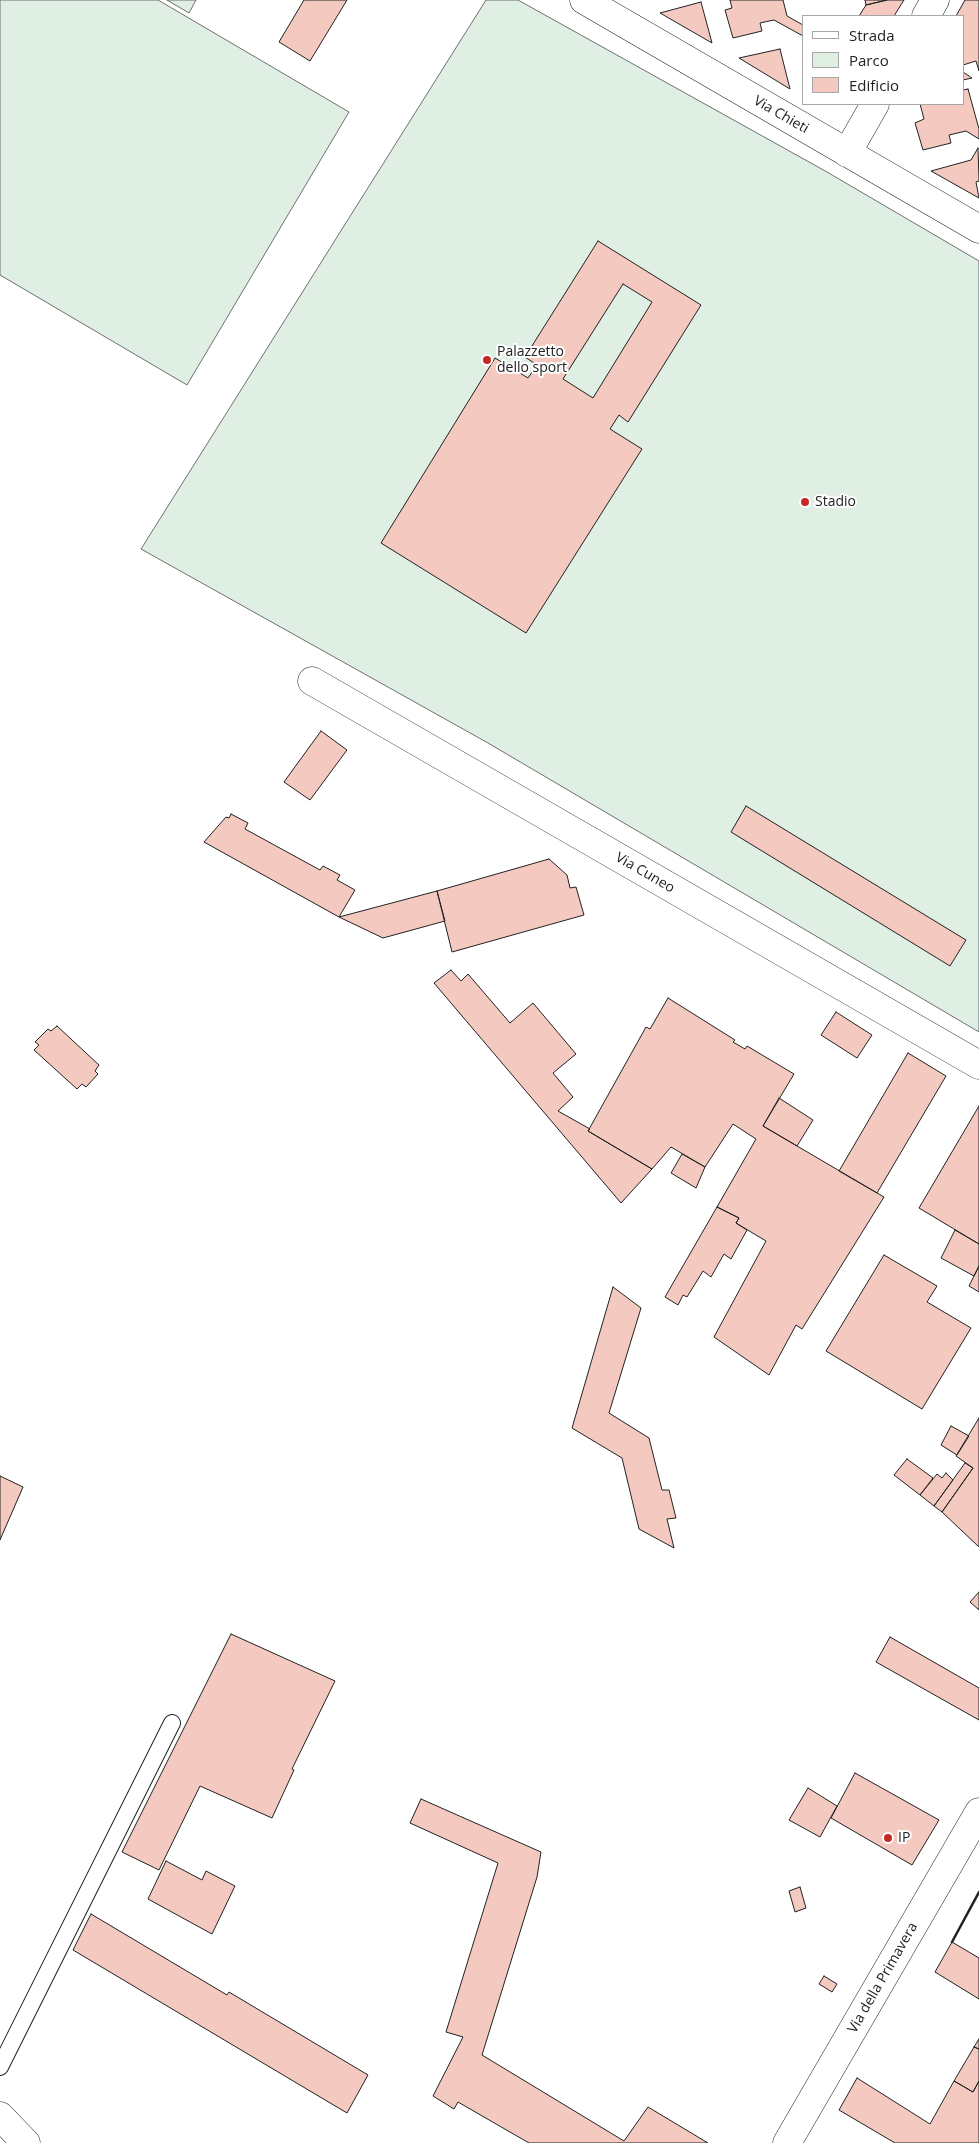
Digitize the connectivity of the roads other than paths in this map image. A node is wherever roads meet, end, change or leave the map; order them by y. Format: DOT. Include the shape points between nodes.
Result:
graph roads {
  1 [pos="584,0"];
  2 [pos="935,0"];
  3 [pos="927,15"];
  4 [pos="874,105"];
  5 [pos="847,153"];
  6 [pos="979,229"];
  7 [pos="312,681"];
  8 [pos="979,1065"];
  9 [pos="172,1723"];
  10 [pos="979,1812"];
  11 [pos="0,2067"];
  12 [pos="0,2116"];
  13 [pos="26,2143"];
  14 [pos="786,2143"];
  1 -- 5 [label="street, Via Chieti"];
  2 -- 3 [label="street"];
  4 -- 5 [label="street"];
  5 -- 6 [label="street, Via Chieti"];
  7 -- 8 [label="street, Via Cuneo"];
  9 -- 11 [label="lane"];
  10 -- 14 [label="street, Via della Primavera"];
  12 -- 13 [label="street"];
}
